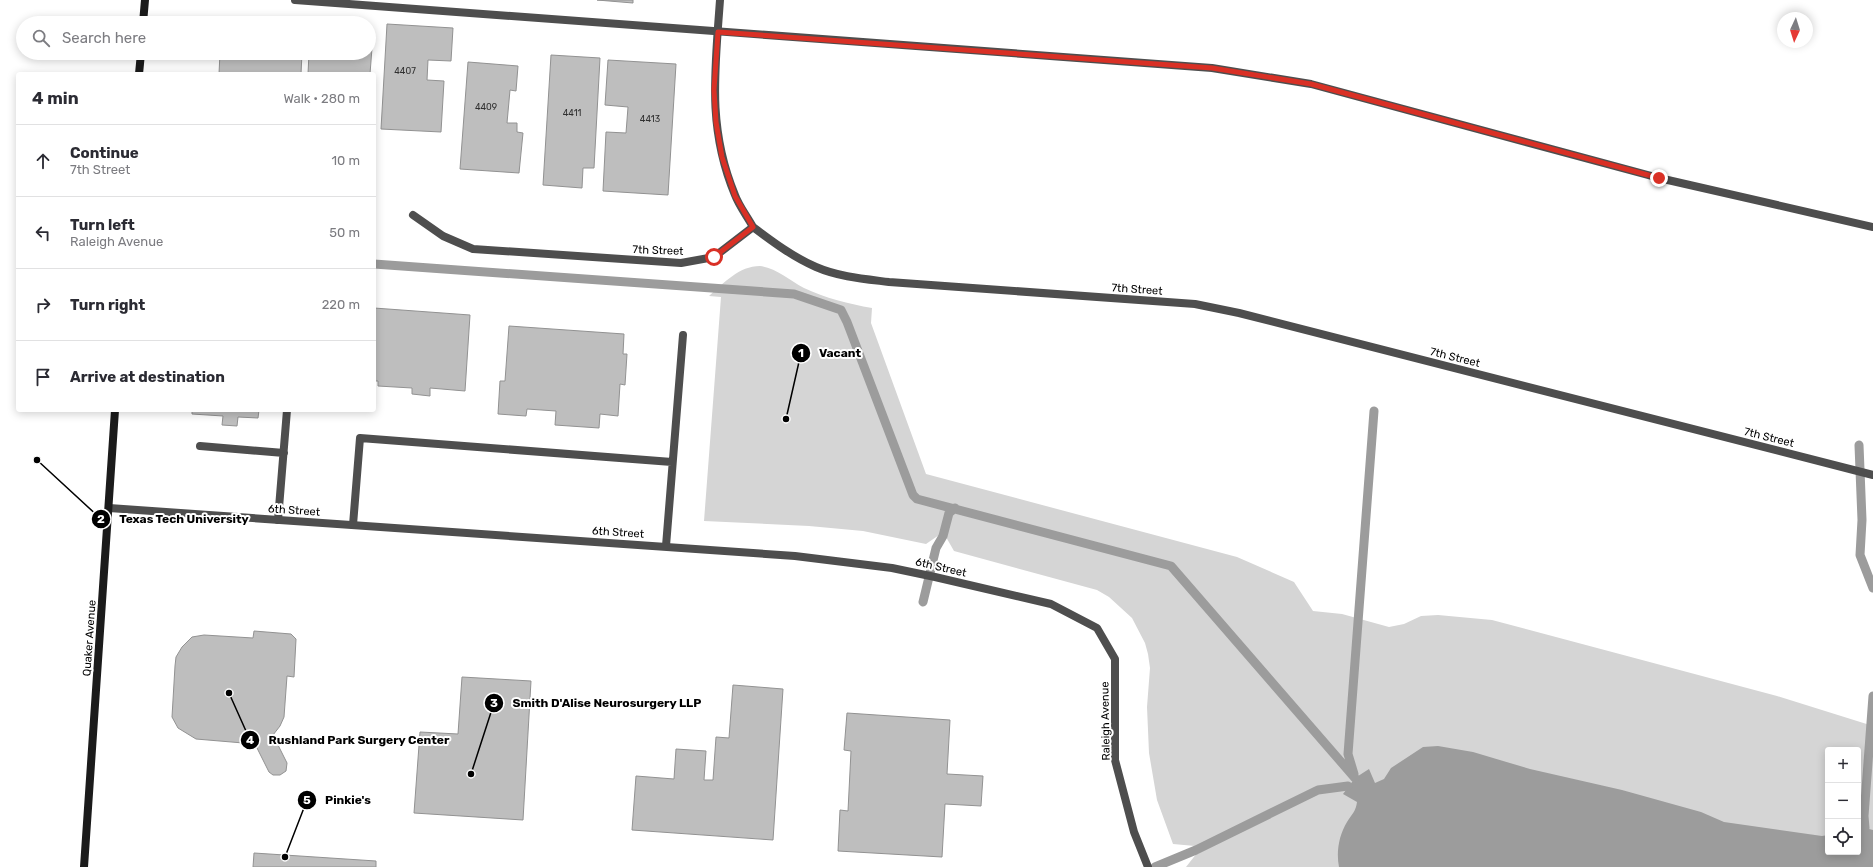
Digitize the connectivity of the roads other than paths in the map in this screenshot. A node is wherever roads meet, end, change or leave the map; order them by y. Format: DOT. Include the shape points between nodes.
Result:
graph roads {
  1 [pos="145,0"];
  2 [pos="295,0"];
  3 [pos="720,0"];
  4 [pos="144,16"];
  5 [pos="718,32"];
  6 [pos="140,60"];
  7 [pos="139,72"];
  8 [pos="413,215"];
  9 [pos="1873,226"];
  10 [pos="753,227"];
  11 [pos="683,335"];
  12 [pos="115,412"];
  13 [pos="287,412"];
  14 [pos="200,446"];
  15 [pos="284,453"];
  16 [pos="672,462"];
  17 [pos="1873,475"];
  18 [pos="109,508"];
  19 [pos="278,520"];
  20 [pos="353,525"];
  21 [pos="666,546"];
  22 [pos="1106,644"];
  23 [pos="84,867"];
  24 [pos="1148,867"];
  1 -- 4 [label="main road"];
  2 -- 5 [label="street"];
  3 -- 5 [label="street"];
  5 -- 9 [label="street" via="1212,68 1311,84 1659,178"];
  5 -- 10 [label="street" via="714,90 722,157 735,196"];
  6 -- 7 [label="main road"];
  8 -- 10 [label="street, 7th Street" via="443,236 473,249 681,263 714,257"];
  10 -- 17 [label="street, 7th Street" via="784,250 816,267 851,277 889,282 1195,304 1239,312"];
  11 -- 16 [label="street"];
  12 -- 18 [label="main road, Quaker Avenue"];
  13 -- 15 [label="street"];
  14 -- 15 [label="street"];
  15 -- 19 [label="street"];
  16 -- 20 [label="street" via="360,438"];
  16 -- 21 [label="street"];
  18 -- 19 [label="street, 6th Street"];
  18 -- 23 [label="main road, Quaker Avenue"];
  19 -- 20 [label="street, 6th Street"];
  20 -- 21 [label="street, 6th Street"];
  21 -- 22 [label="street, 6th Street" via="846,561 935,577 1051,604 1097,628"];
  22 -- 24 [label="street, Raleigh Avenue" via="1115,659 1115,760 1134,832"];
}
